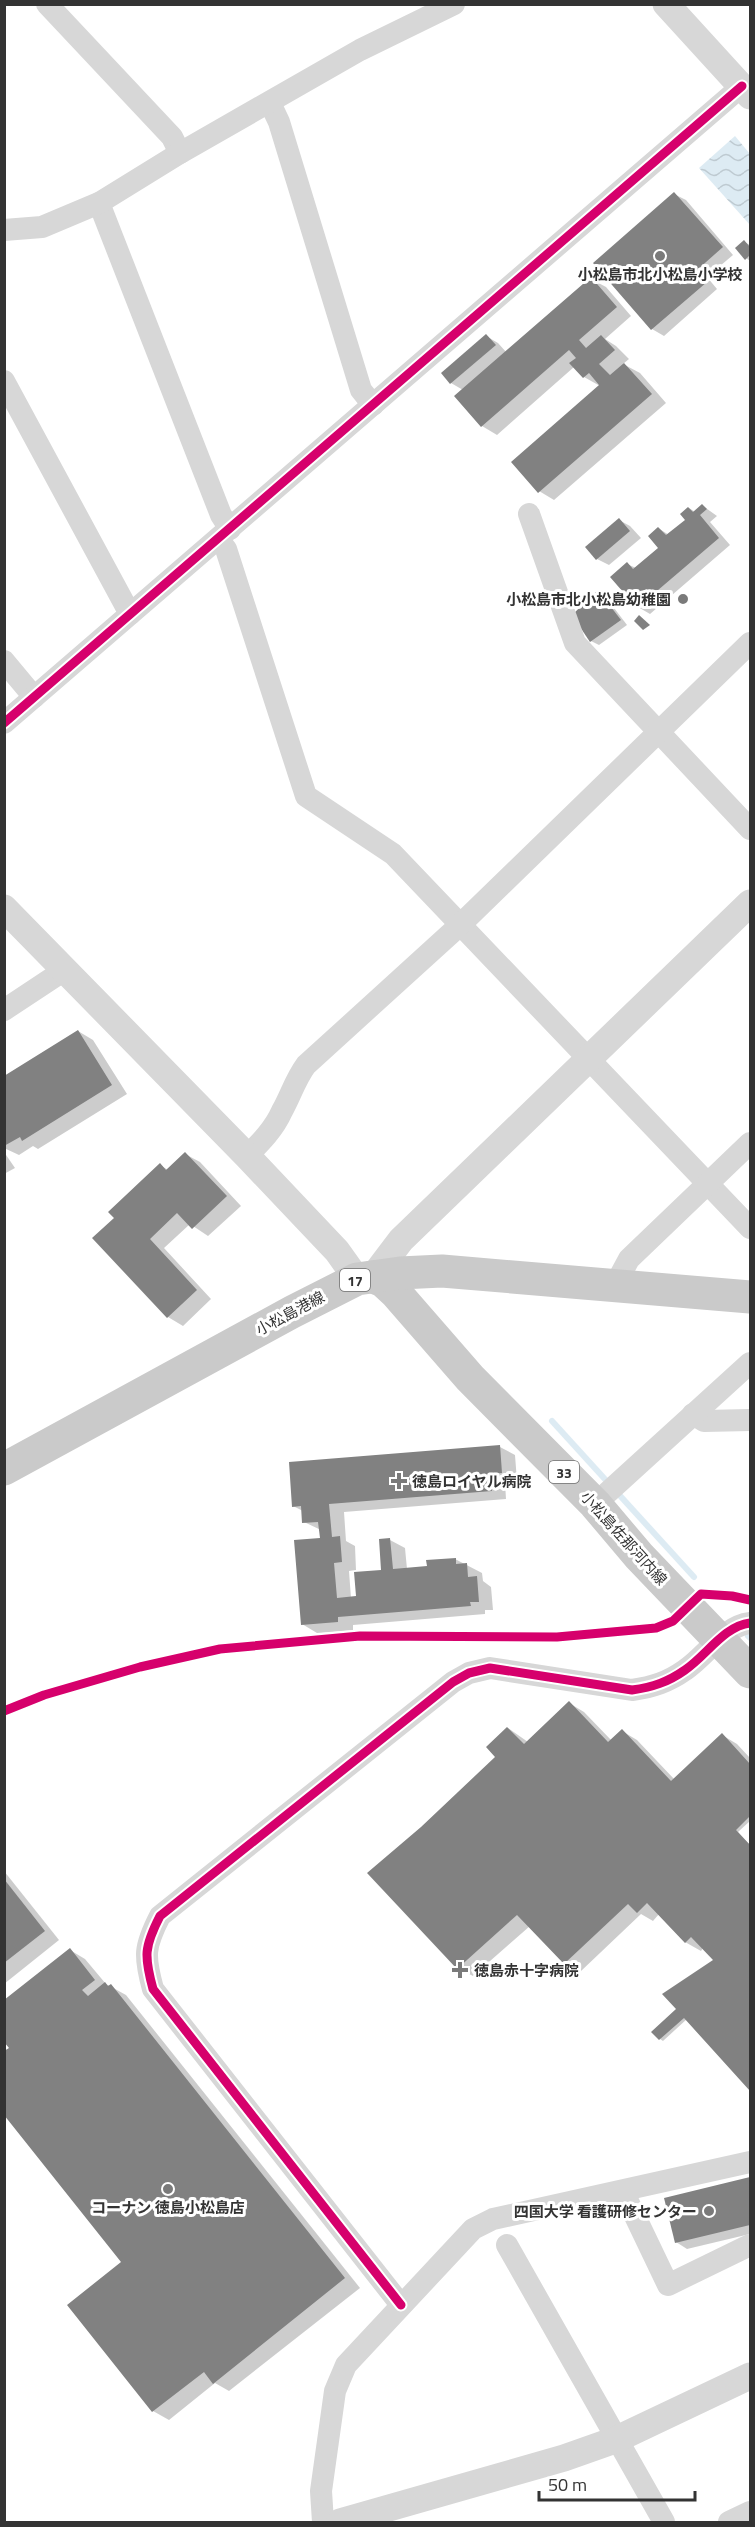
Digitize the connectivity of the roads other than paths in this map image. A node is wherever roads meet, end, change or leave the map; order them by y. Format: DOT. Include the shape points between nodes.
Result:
graph roads {
  1 [pos="47,4"];
  2 [pos="454,4"];
  3 [pos="666,4"];
  4 [pos="746,91"];
  5 [pos="270,103"];
  6 [pos="180,153"];
  7 [pos="99,203"];
  8 [pos="4,230"];
  9 [pos="4,381"];
  10 [pos="373,405"];
  11 [pos="529,514"];
  12 [pos="224,534"];
  13 [pos="130,614"];
  14 [pos="750,643"];
  15 [pos="4,661"];
  16 [pos="34,697"];
  17 [pos="4,723"];
  18 [pos="658,733"];
  19 [pos="750,829"];
  20 [pos="750,903"];
  21 [pos="4,908"];
  22 [pos="460,925"];
  23 [pos="66,969"];
  24 [pos="4,1010"];
  25 [pos="589,1059"];
  26 [pos="750,1143"];
  27 [pos="247,1156"];
  28 [pos="709,1182"];
  29 [pos="750,1228"];
  30 [pos="365,1278"];
  31 [pos="615,1285"];
  32 [pos="750,1297"];
  33 [pos="750,1364"];
  34 [pos="693,1414"];
  35 [pos="750,1420"];
  36 [pos="4,1469"];
  37 [pos="606,1493"];
  38 [pos="750,1623"];
  39 [pos="720,1640"];
  40 [pos="750,1672"];
  41 [pos="750,2162"];
  42 [pos="623,2191"];
  43 [pos="507,2245"];
  44 [pos="750,2245"];
  45 [pos="401,2305"];
  46 [pos="750,2376"];
  47 [pos="615,2440"];
  48 [pos="750,2512"];
  49 [pos="323,2523"];
  50 [pos="340,2523"];
  51 [pos="664,2523"];
  52 [pos="729,2523"];
  1 -- 6 [label="street" via="172,137"];
  2 -- 5 [label="street" via="360,51"];
  3 -- 4 [label="street"];
  4 -- 10 [label="street"];
  5 -- 6 [label="street"];
  5 -- 10 [label="street" via="360,390"];
  6 -- 7 [label="street"];
  7 -- 8 [label="street" via="42,227"];
  7 -- 12 [label="street" via="221,515"];
  9 -- 13 [label="street"];
  10 -- 12 [label="street"];
  11 -- 18 [label="street" via="571,636"];
  12 -- 13 [label="street"];
  12 -- 22 [label="street" via="306,796 393,854"];
  13 -- 16 [label="street"];
  14 -- 18 [label="street"];
  15 -- 16 [label="street"];
  16 -- 17 [label="street"];
  18 -- 19 [label="street"];
  18 -- 22 [label="street"];
  20 -- 25 [label="street"];
  21 -- 23 [label="street"];
  22 -- 25 [label="street"];
  22 -- 27 [label="street" via="306,1065 266,1138"];
  23 -- 24 [label="street"];
  23 -- 27 [label="street"];
  25 -- 28 [label="street"];
  25 -- 30 [label="street"];
  26 -- 28 [label="street"];
  27 -- 30 [label="street"];
  28 -- 29 [label="street"];
  28 -- 31 [label="street" via="629,1259"];
  30 -- 31 [label="main road, 小松島港線 / 17" via="442,1271"];
  30 -- 36 [label="main road, 小松島港線 / 17" via="292,1312"];
  30 -- 37 [label="main road, 小松島佐那河内線 / 33" via="383,1281 470,1378"];
  31 -- 32 [label="main road, 小松島港線 / 17"];
  33 -- 34 [label="street"];
  34 -- 35 [label="street" via="704,1421"];
  34 -- 37 [label="street"];
  37 -- 39 [label="main road, 小松島佐那河内線 / 33" via="639,1556"];
  38 -- 39 [label="street" via="736,1627"];
  39 -- 40 [label="main road, 小松島佐那河内線 / 33"];
  39 -- 45 [label="street" via="686,1670 656,1687 632,1690 490,1668 470,1673 453,1682 159,1916 148,1938 146,1961 153,1989"];
  41 -- 42 [label="street"];
  42 -- 44 [label="street" via="668,2285"];
  42 -- 45 [label="street" via="493,2219 473,2229"];
  43 -- 47 [label="street"];
  45 -- 49 [label="street" via="346,2365 335,2391 321,2492"];
  46 -- 47 [label="street"];
  47 -- 50 [label="street"];
  47 -- 51 [label="street"];
  48 -- 52 [label="street"];
}
